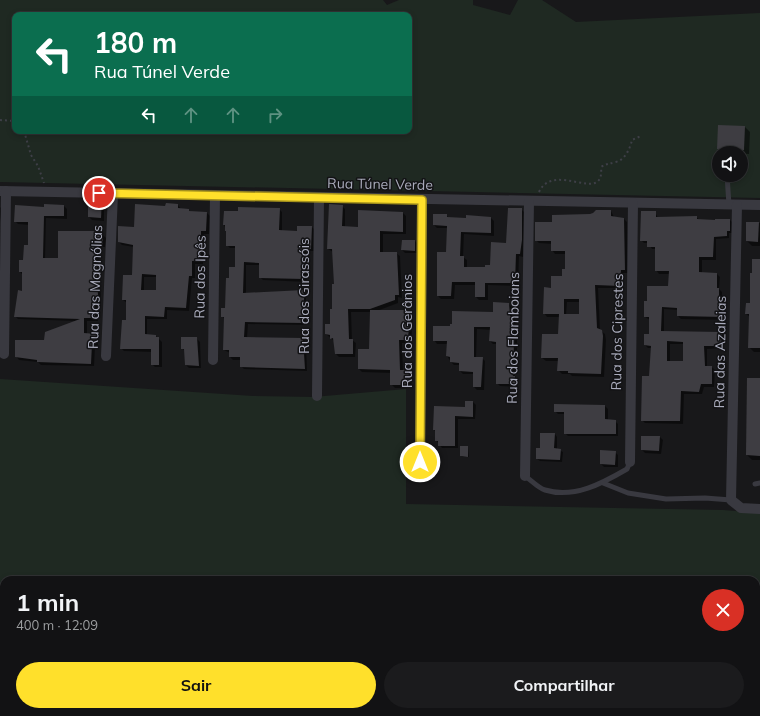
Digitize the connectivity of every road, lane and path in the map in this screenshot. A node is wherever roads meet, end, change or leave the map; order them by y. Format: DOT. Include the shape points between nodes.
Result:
graph roads {
  1 [pos="0,120"];
  2 [pos="12,121"];
  3 [pos="25,134"];
  4 [pos="641,136"];
  5 [pos="728,182"];
  6 [pos="3,191"];
  7 [pos="46,192"];
  8 [pos="113,194"];
  9 [pos="215,195"];
  10 [pos="319,197"];
  11 [pos="422,200"];
  12 [pos="533,201"];
  13 [pos="633,203"];
  14 [pos="733,205"];
  15 [pos="760,205"];
  16 [pos="4,354"];
  17 [pos="106,356"];
  18 [pos="213,360"];
  19 [pos="317,396"];
  20 [pos="420,462"];
  21 [pos="630,462"];
  22 [pos="525,476"];
  23 [pos="603,483"];
  24 [pos="731,500"];
  25 [pos="760,509"];
  1 -- 2 [label="path"];
  3 -- 7 [label="path" via="31,154 44,180"];
  4 -- 12 [label="path" via="632,140 624,157 601,168 601,179 598,182 592,185 551,180 544,183"];
  5 -- 14 [label="lane"];
  6 -- 7 [label="street, Rua Túnel Verde"];
  6 -- 16 [label="street"];
  7 -- 8 [label="street, Rua Túnel Verde"];
  8 -- 9 [label="street, Rua Túnel Verde"];
  8 -- 17 [label="street, Rua das Magnólias"];
  9 -- 10 [label="street, Rua Túnel Verde"];
  9 -- 18 [label="street, Rua dos Ipês"];
  10 -- 11 [label="street, Rua Túnel Verde"];
  10 -- 19 [label="street, Rua dos Girassóis"];
  11 -- 12 [label="street, Rua Túnel Verde"];
  11 -- 20 [label="street, Rua dos Gerânios"];
  12 -- 13 [label="street, Rua Túnel Verde"];
  12 -- 22 [label="street, Rua dos Flamboians"];
  13 -- 14 [label="street, Rua Túnel Verde"];
  13 -- 21 [label="street, Rua dos Ciprestes"];
  14 -- 15 [label="street, Rua Túnel Verde"];
  14 -- 24 [label="street, Rua das Azaleias"];
  21 -- 23 [label="lane" via="628,469"];
  22 -- 23 [label="lane" via="544,490 570,493"];
  23 -- 24 [label="lane" via="628,493 666,499"];
  24 -- 25 [label="street" via="741,508"];
}
